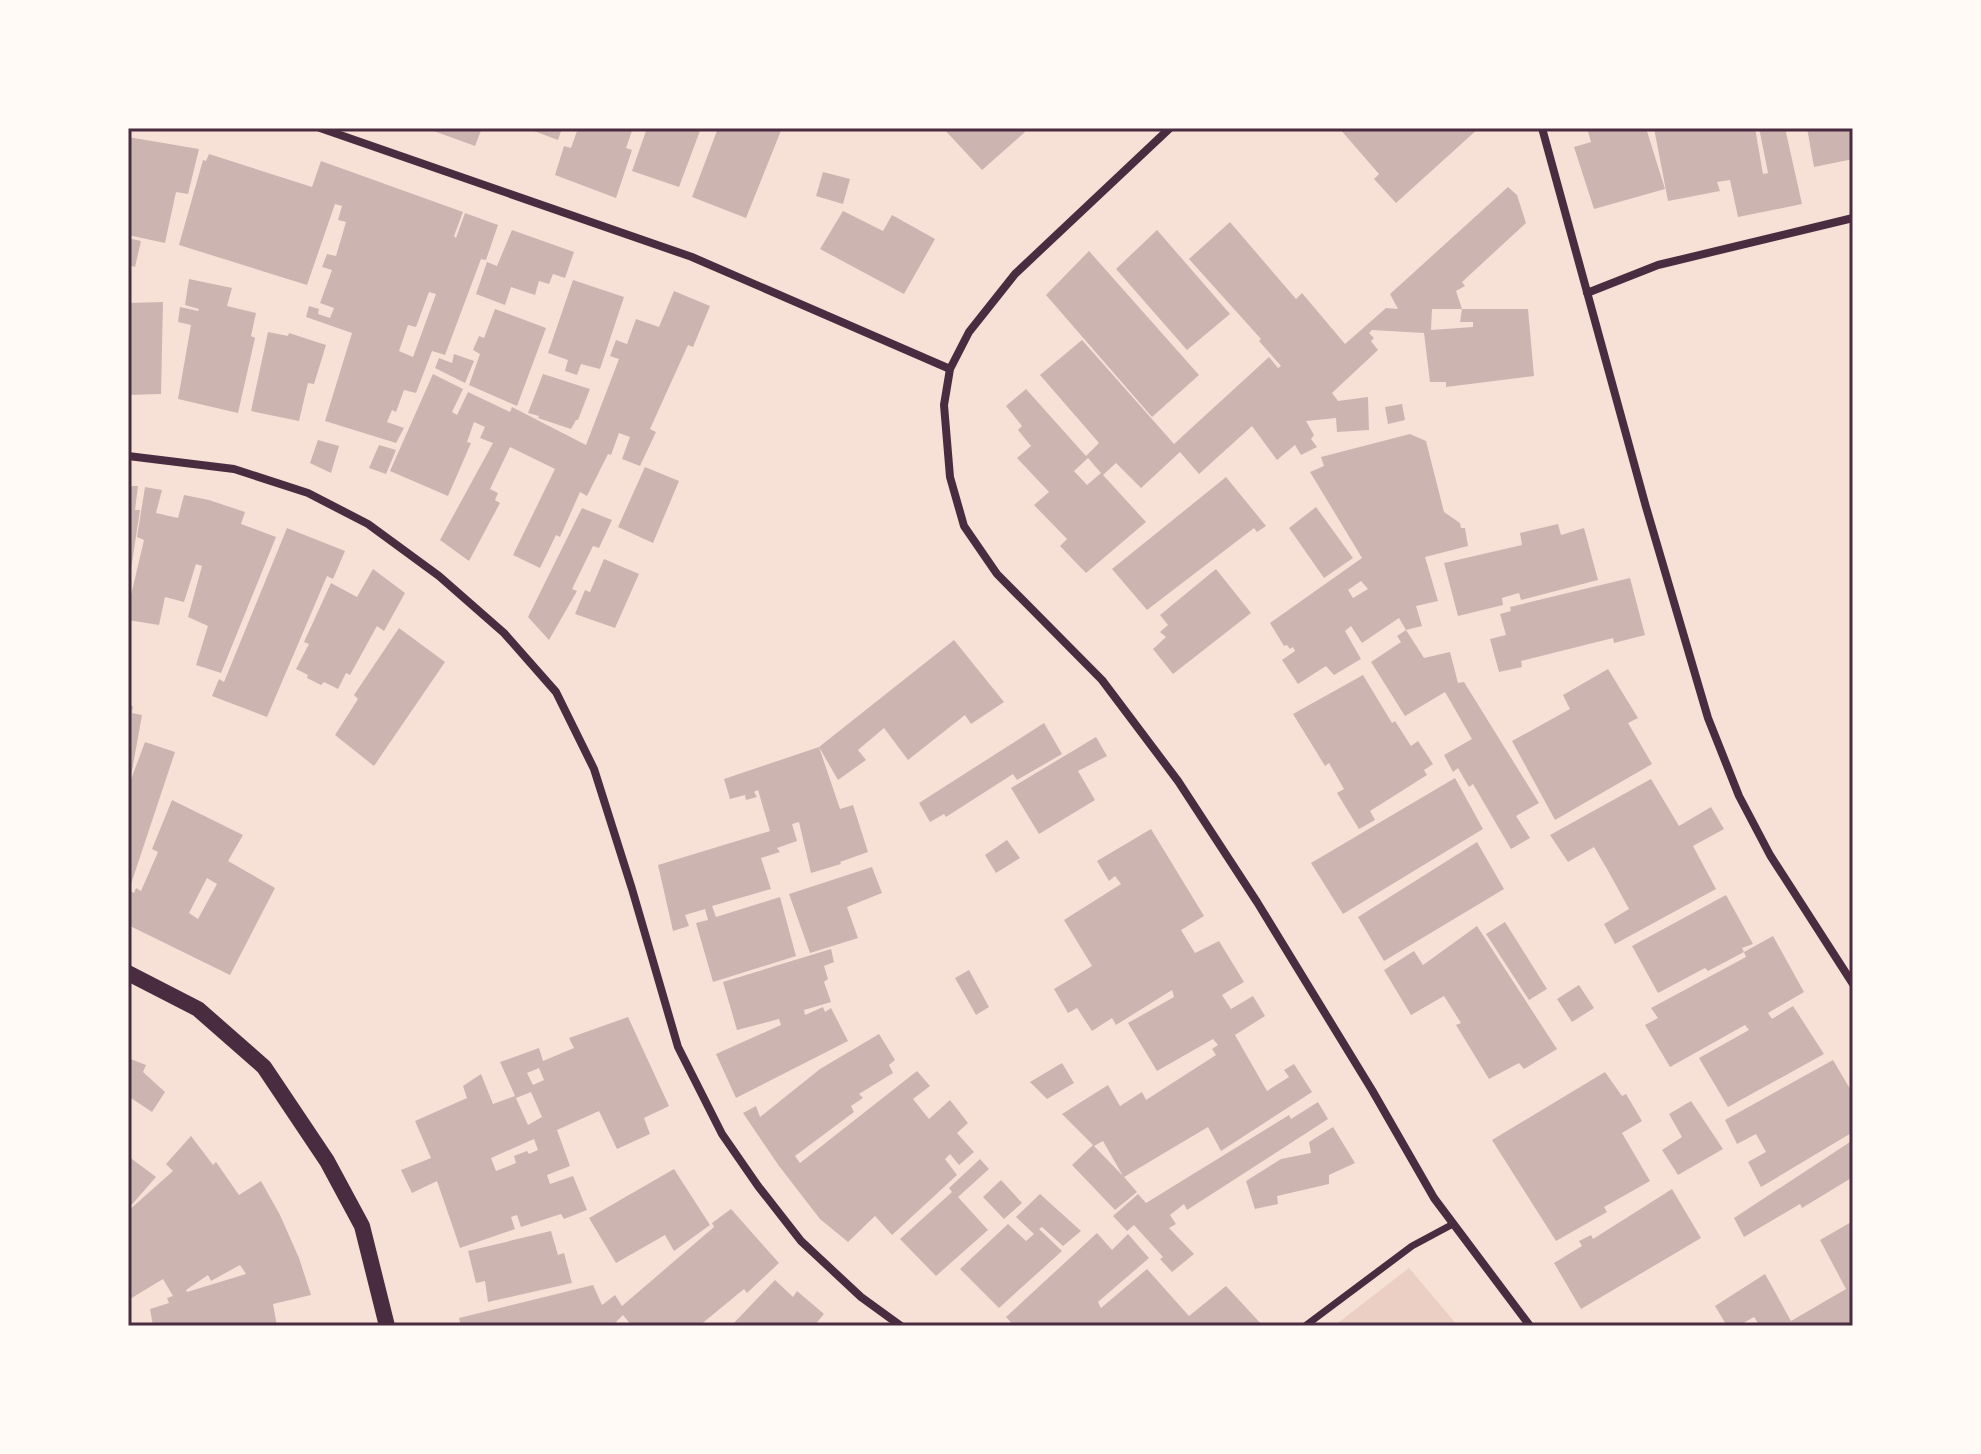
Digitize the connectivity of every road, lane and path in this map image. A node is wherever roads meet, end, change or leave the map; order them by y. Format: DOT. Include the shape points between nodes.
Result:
graph roads {
  1 [pos="320,128"];
  2 [pos="1170,128"];
  3 [pos="1542,128"];
  4 [pos="1853,218"];
  5 [pos="1587,293"];
  6 [pos="950,369"];
  7 [pos="128,456"];
  8 [pos="128,973"];
  9 [pos="1853,984"];
  10 [pos="1453,1224"];
  11 [pos="387,1326"];
  12 [pos="901,1326"];
  13 [pos="1305,1326"];
  14 [pos="1530,1326"];
  1 -- 6 [label="street" via="692,257"];
  2 -- 6 [label="street" via="1015,274 969,332"];
  3 -- 5 [label="street"];
  4 -- 5 [label="street" via="1658,265"];
  5 -- 9 [label="street" via="1708,718 1770,855"];
  6 -- 10 [label="street" via="944,405 950,477 964,526 997,574 1102,680 1178,781"];
  7 -- 12 [label="street" via="234,469 308,493 368,524 504,633 556,692 594,769 678,1047 722,1134 801,1241"];
  8 -- 11 [label="main road" via="198,1009 264,1067 327,1161 362,1226"];
  10 -- 13 [label="street" via="1412,1246"];
  10 -- 14 [label="street"];
}
